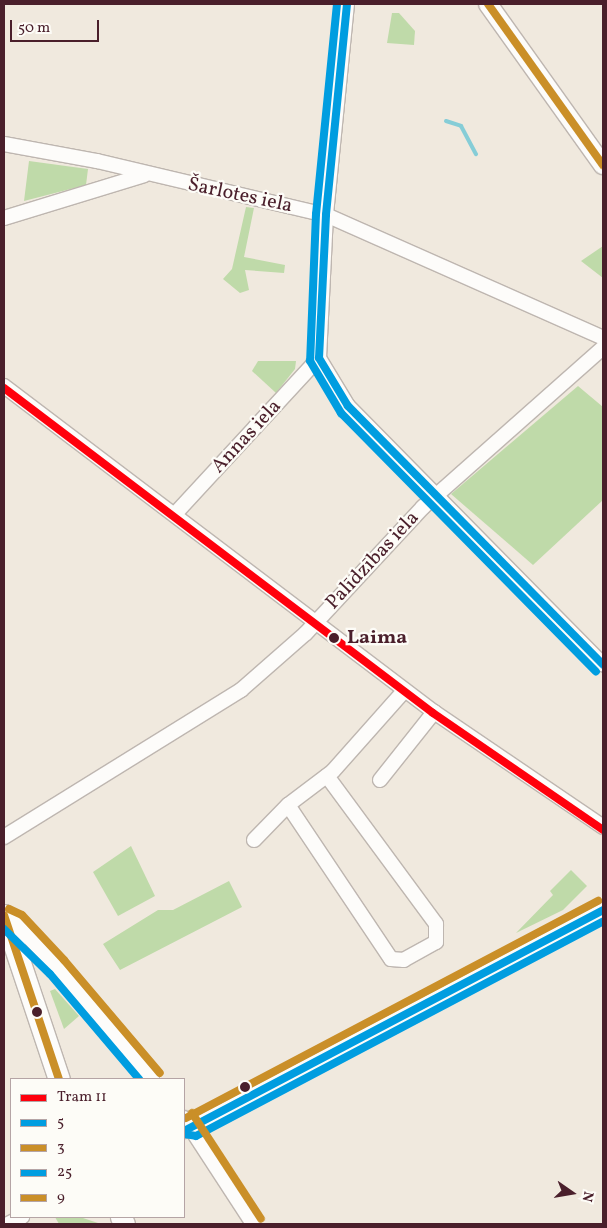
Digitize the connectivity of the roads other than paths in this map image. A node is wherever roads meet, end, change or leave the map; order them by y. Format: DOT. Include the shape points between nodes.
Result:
graph roads {
  1 [pos="346,4"];
  2 [pos="488,4"];
  3 [pos="4,144"];
  4 [pos="603,166"];
  5 [pos="145,175"];
  6 [pos="326,215"];
  7 [pos="4,218"];
  8 [pos="603,338"];
  9 [pos="603,348"];
  10 [pos="319,358"];
  11 [pos="4,386"];
  12 [pos="436,495"];
  13 [pos="175,514"];
  14 [pos="317,620"];
  15 [pos="603,665"];
  16 [pos="405,690"];
  17 [pos="434,712"];
  18 [pos="326,776"];
  19 [pos="380,780"];
  20 [pos="288,805"];
  21 [pos="603,828"];
  22 [pos="4,837"];
  23 [pos="254,840"];
  24 [pos="603,910"];
  25 [pos="4,916"];
  26 [pos="58,1078"];
  27 [pos="151,1078"];
  28 [pos="186,1125"];
  29 [pos="20,1218"];
  30 [pos="8,1224"];
  31 [pos="253,1224"];
  1 -- 6 [label="street"];
  2 -- 4 [label="main road"];
  3 -- 5 [label="street, Šarlotes iela" via="97,161"];
  5 -- 6 [label="street, Šarlotes iela"];
  5 -- 7 [label="street"];
  6 -- 8 [label="street, Šarlotes iela"];
  6 -- 10 [label="street"];
  9 -- 12 [label="street, Palīdzības iela"];
  10 -- 12 [label="street" via="348,406"];
  10 -- 13 [label="street, Annas iela"];
  11 -- 13 [label="street"];
  12 -- 14 [label="street, Palīdzības iela"];
  12 -- 15 [label="street"];
  13 -- 14 [label="street"];
  14 -- 16 [label="street"];
  14 -- 22 [label="street, Palīdzības iela" via="241,690"];
  16 -- 17 [label="street"];
  16 -- 18 [label="street"];
  17 -- 19 [label="street"];
  17 -- 21 [label="street"];
  18 -- 20 [label="street"];
  18 -- 20 [label="street" via="436,924 436,942 404,960 391,959"];
  20 -- 23 [label="street"];
  24 -- 28 [label="street"];
  25 -- 26 [label="highway"];
  25 -- 27 [label="street" via="16,923 57,966"];
  28 -- 31 [label="street"];
  29 -- 30 [label="street"];
}
